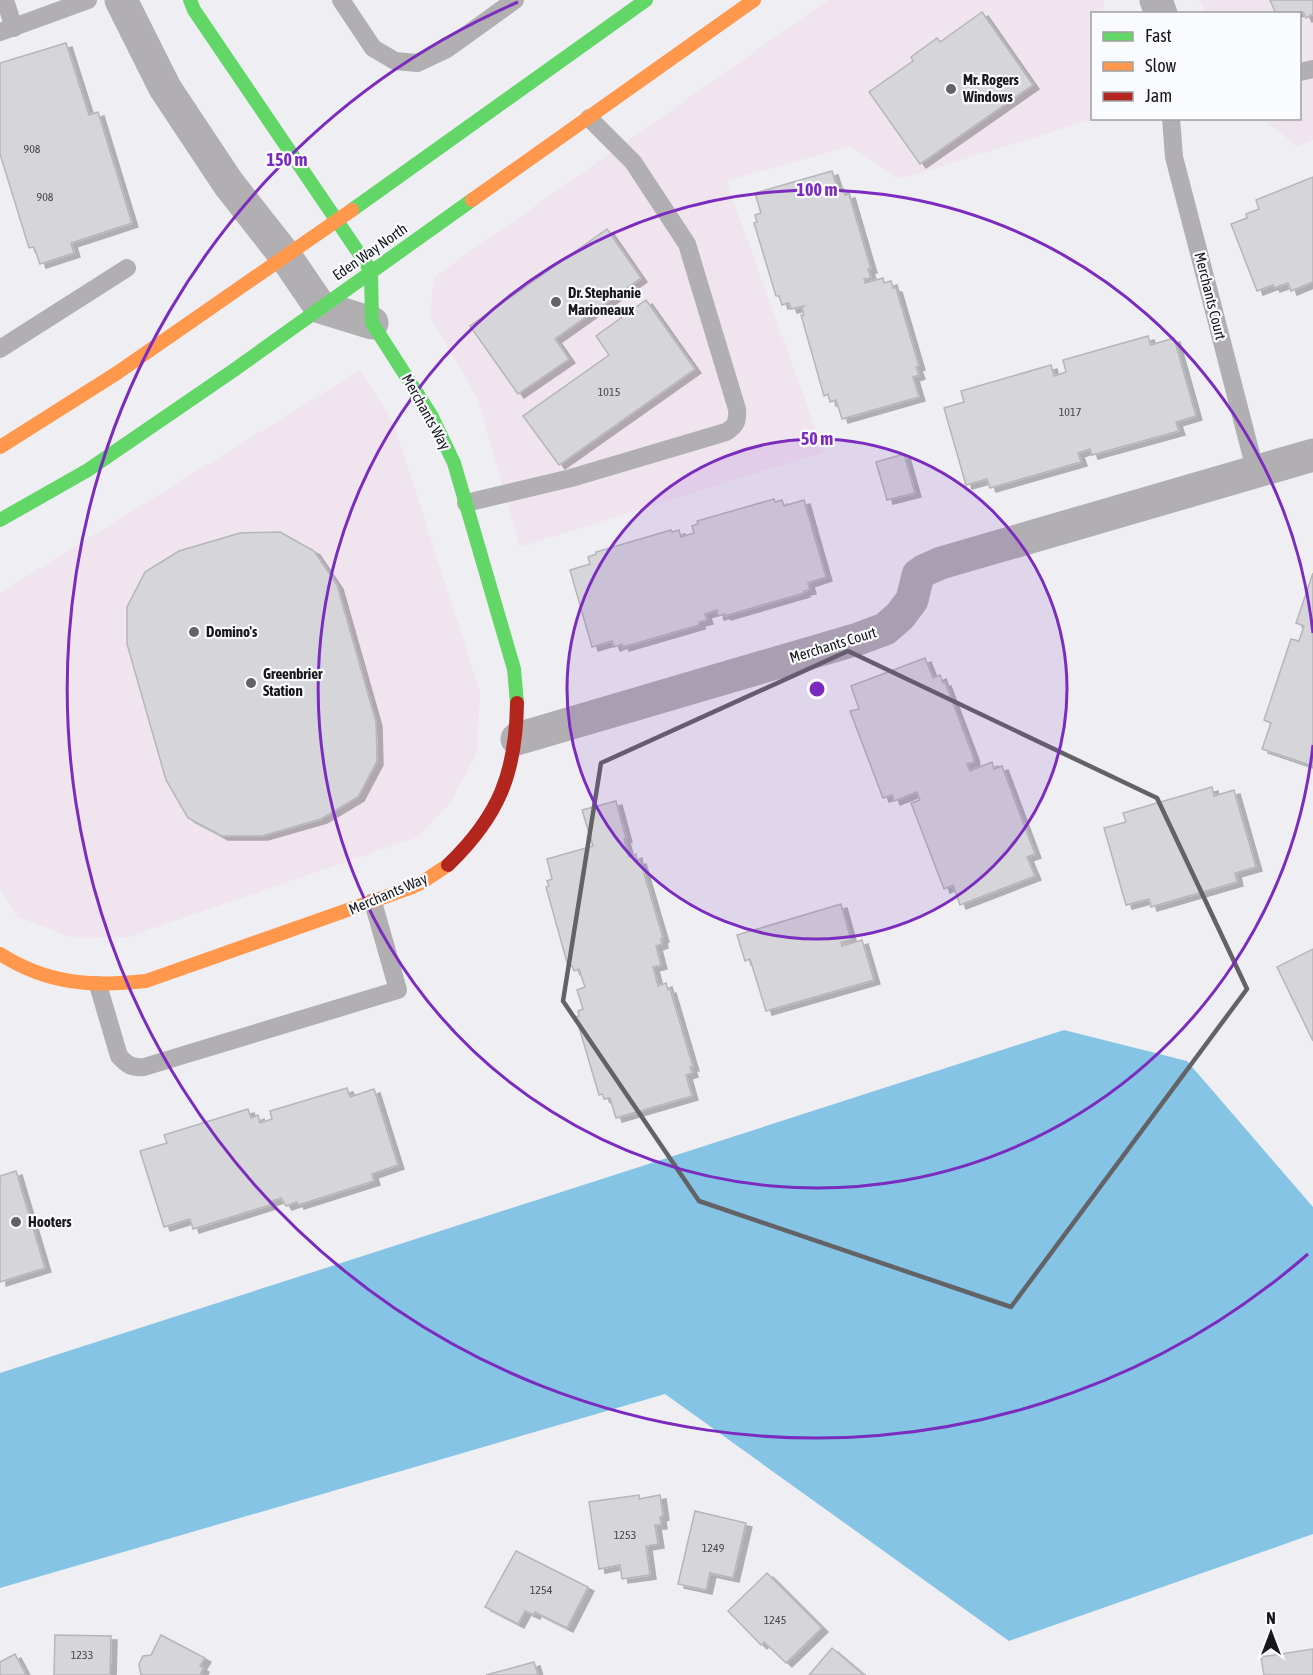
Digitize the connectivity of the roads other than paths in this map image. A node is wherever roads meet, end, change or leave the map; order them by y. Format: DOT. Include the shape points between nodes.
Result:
graph roads {
  1 [pos="5,0"];
  2 [pos="88,0"];
  3 [pos="120,0"];
  4 [pos="190,0"];
  5 [pos="341,0"];
  6 [pos="515,0"];
  7 [pos="646,0"];
  8 [pos="753,0"];
  9 [pos="7,30"];
  10 [pos="589,118"];
  11 [pos="1171,120"];
  12 [pos="337,220"];
  13 [pos="286,257"];
  14 [pos="127,268"];
  15 [pos="371,271"];
  16 [pos="320,308"];
  17 [pos="372,323"];
  18 [pos="0,349"];
  19 [pos="0,447"];
  20 [pos="1313,455"];
  21 [pos="1256,473"];
  22 [pos="466,503"];
  23 [pos="0,520"];
  24 [pos="517,739"];
  25 [pos="373,902"];
  26 [pos="0,954"];
  27 [pos="98,985"];
  1 -- 9 [label="lane"];
  2 -- 9 [label="lane"];
  3 -- 13 [label="street" via="165,88 228,183"];
  4 -- 12 [label="street"];
  5 -- 6 [label="lane" via="373,48 394,61 417,63 447,49"];
  7 -- 12 [label="street"];
  8 -- 10 [label="street, Eden Way North"];
  10 -- 15 [label="street, Eden Way North"];
  10 -- 22 [label="lane" via="633,162 687,244 738,418 735,427 726,432 571,478"];
  11 -- 21 [label="lane, Merchants Court" via="1174,157"];
  12 -- 13 [label="street"];
  12 -- 15 [label="street"];
  13 -- 16 [label="street"];
  13 -- 19 [label="street" via="60,412"];
  14 -- 18 [label="lane"];
  15 -- 16 [label="street, Eden Way North"];
  15 -- 17 [label="street"];
  16 -- 17 [label="street"];
  16 -- 23 [label="street, Eden Way North" via="88,470"];
  17 -- 22 [label="street, Merchants Way" via="431,415 454,463"];
  20 -- 21 [label="street, Merchants Court"];
  21 -- 24 [label="street, Merchants Court" via="924,570 918,575 912,600 900,616 885,629 858,639"];
  22 -- 24 [label="street, Merchants Way" via="514,669"];
  24 -- 25 [label="street, Merchants Way" via="509,779 488,822 474,839 446,866 419,884"];
  25 -- 27 [label="street, Merchants Way" via="146,981"];
  25 -- 27 [label="lane" via="398,990 144,1067 134,1068 119,1056"];
  26 -- 27 [label="street, Merchants Way" via="45,977"];
}
